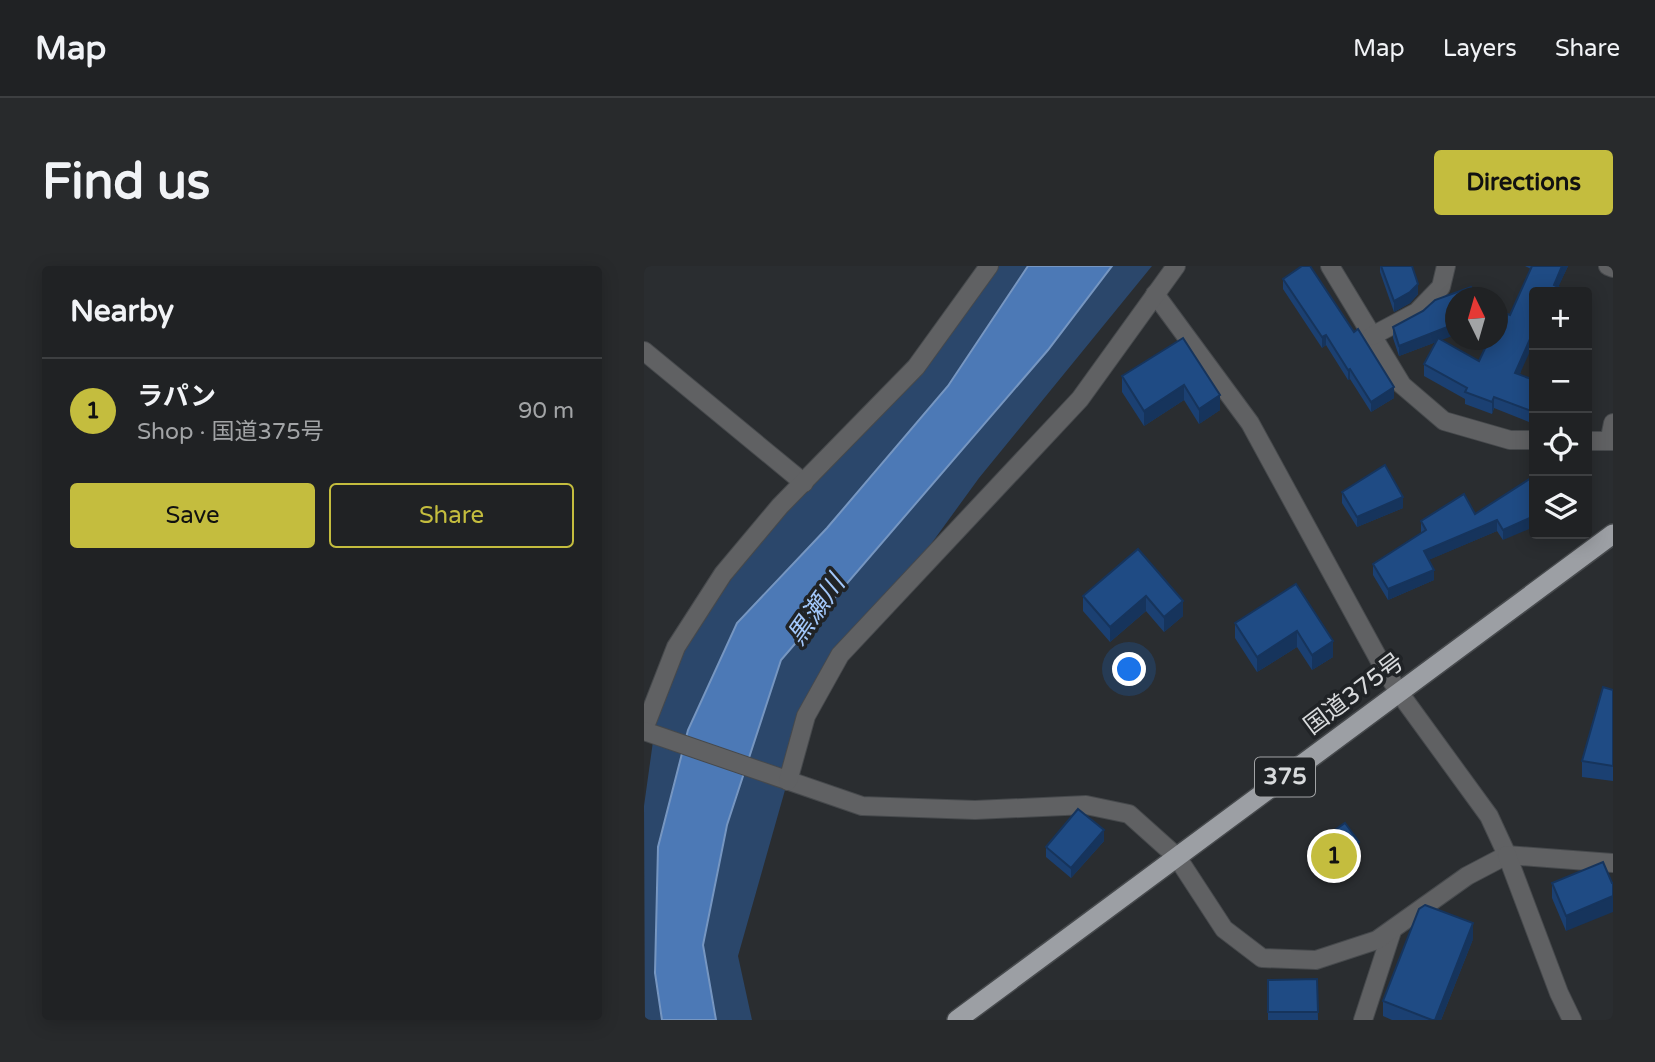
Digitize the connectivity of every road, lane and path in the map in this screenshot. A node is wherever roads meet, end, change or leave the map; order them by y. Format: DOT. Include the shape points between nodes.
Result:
graph roads {
  1 [pos="989,266"];
  2 [pos="1176,266"];
  3 [pos="1330,266"];
  4 [pos="1446,266"];
  5 [pos="1155,294"];
  6 [pos="1372,336"];
  7 [pos="644,351"];
  8 [pos="1613,424"];
  9 [pos="1529,440"];
  10 [pos="1592,441"];
  11 [pos="804,483"];
  12 [pos="1613,534"];
  13 [pos="1398,691"];
  14 [pos="644,730"];
  15 [pos="788,782"];
  16 [pos="1507,855"];
  17 [pos="1177,857"];
  18 [pos="1613,863"];
  19 [pos="1392,931"];
  20 [pos="957,1020"];
  21 [pos="1363,1020"];
  22 [pos="1572,1020"];
  1 -- 11 [label="street" via="916,366"];
  2 -- 5 [label="street"];
  3 -- 6 [label="street"];
  4 -- 6 [label="street" via="1441,287 1417,312"];
  5 -- 13 [label="street" via="1250,423"];
  5 -- 15 [label="street" via="1080,399 840,655 806,716"];
  6 -- 9 [label="street" via="1402,385 1444,421 1510,440"];
  7 -- 11 [label="street"];
  8 -- 10 [label="street" via="1613,442"];
  11 -- 14 [label="street" via="723,574 676,647"];
  12 -- 13 [label="highway, 国道375号 / 375"];
  13 -- 16 [label="street" via="1489,816"];
  13 -- 17 [label="highway, 国道375号 / 375"];
  14 -- 15 [label="street"];
  15 -- 17 [label="street" via="862,806 975,810 1086,805 1129,814"];
  16 -- 18 [label="street"];
  16 -- 19 [label="street" via="1467,876"];
  16 -- 22 [label="street"];
  17 -- 19 [label="street" via="1224,929 1262,958 1316,960"];
  17 -- 20 [label="highway, 国道375号 / 375"];
  19 -- 21 [label="street"];
}
